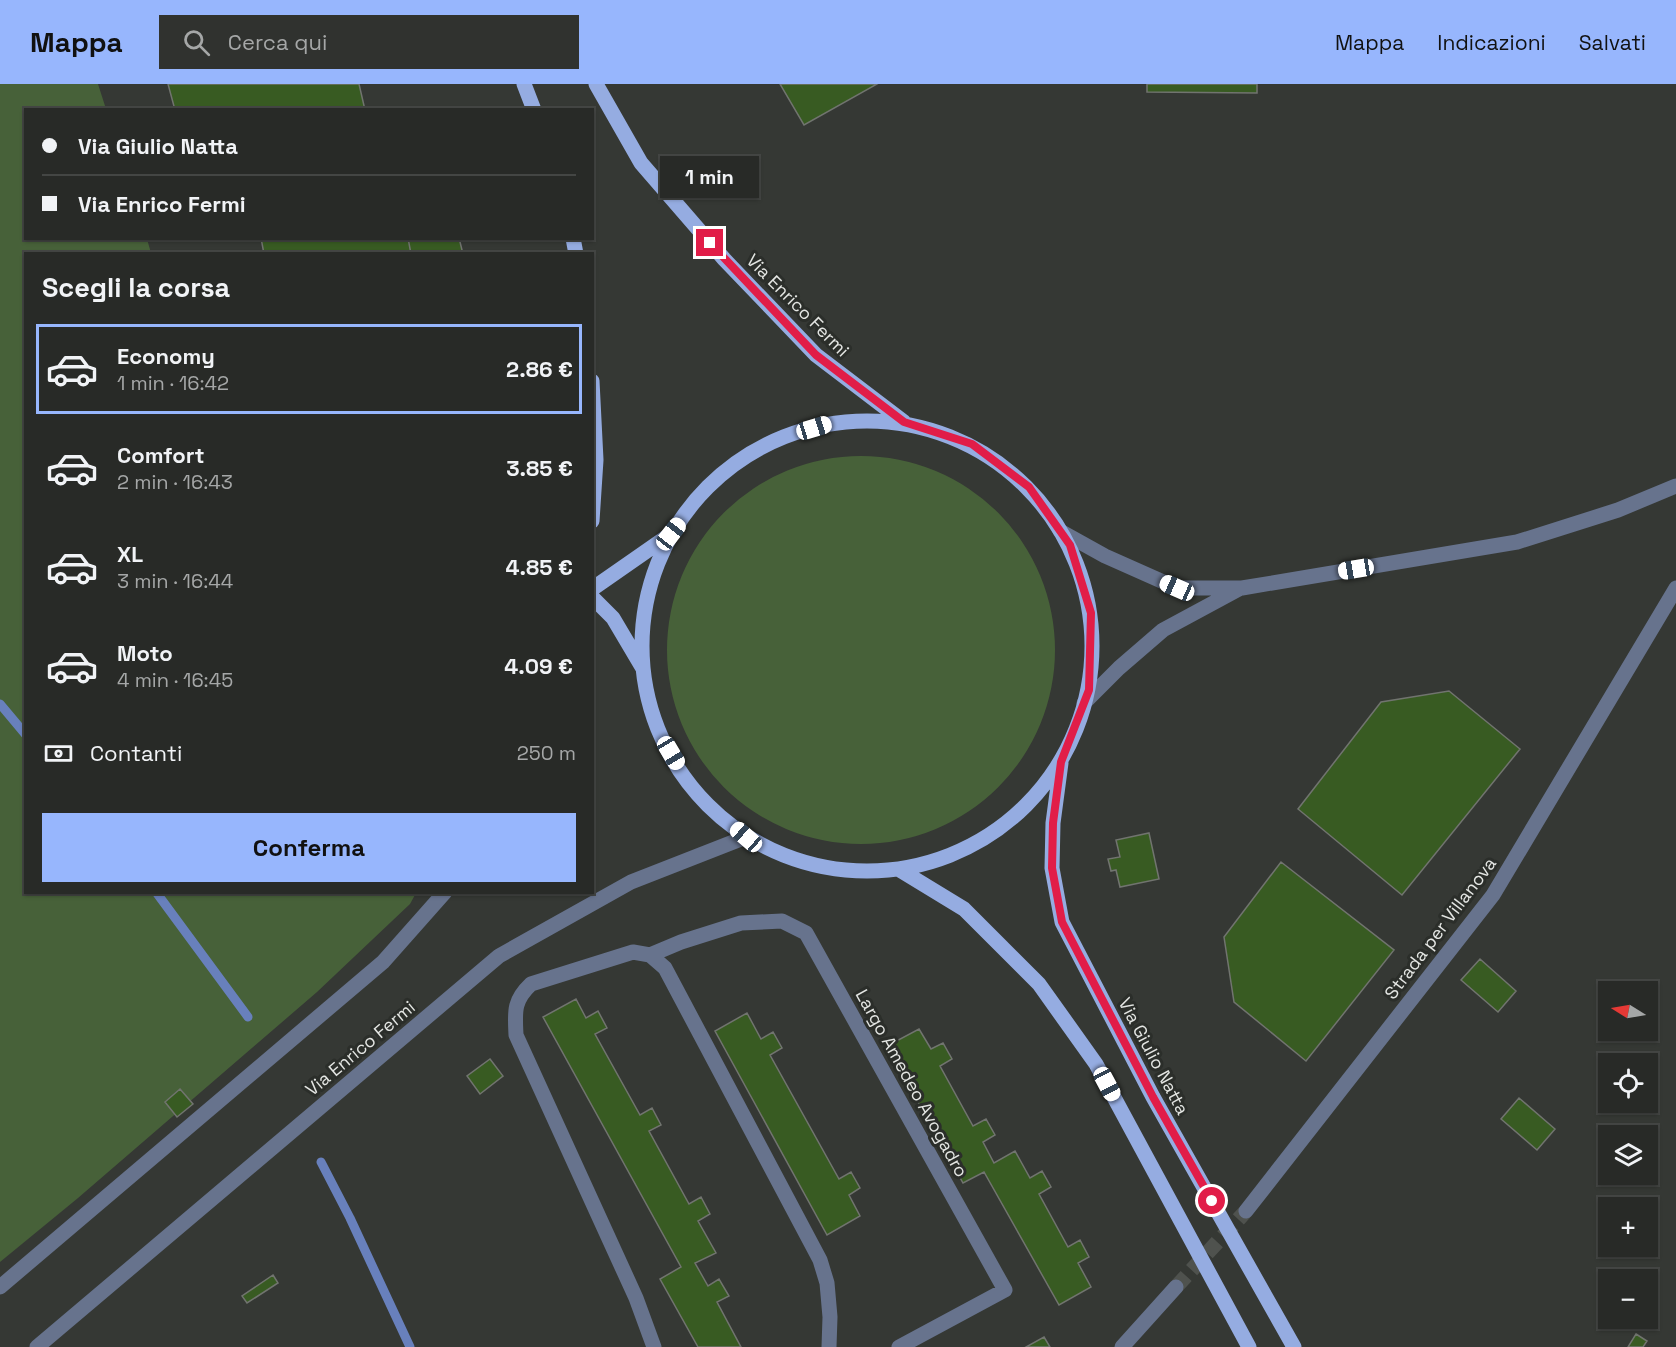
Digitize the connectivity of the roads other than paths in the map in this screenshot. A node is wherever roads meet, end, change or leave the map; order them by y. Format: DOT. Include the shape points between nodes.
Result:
graph roads {
  1 [pos="524,84"];
  2 [pos="596,84"];
  3 [pos="533,108"];
  4 [pos="594,420"];
  5 [pos="904,422"];
  6 [pos="1676,486"];
  7 [pos="594,490"];
  8 [pos="1060,531"];
  9 [pos="671,534"];
  10 [pos="594,588"];
  11 [pos="1242,588"];
  12 [pos="1676,588"];
  13 [pos="594,599"];
  14 [pos="642,667"];
  15 [pos="1084,704"];
  16 [pos="1061,762"];
  17 [pos="746,837"];
  18 [pos="900,870"];
  19 [pos="443,894"];
  20 [pos="650,955"];
  21 [pos="1246,1211"];
  22 [pos="0,1287"];
  23 [pos="1176,1287"];
  24 [pos="37,1347"];
  25 [pos="654,1347"];
  26 [pos="829,1347"];
  27 [pos="899,1347"];
  28 [pos="1122,1347"];
  29 [pos="1249,1347"];
  30 [pos="1294,1347"];
  1 -- 3 [label="main road"];
  2 -- 5 [label="main road, Via Enrico Fermi" via="641,163 724,259 816,355"];
  4 -- 7 [label="main road"];
  5 -- 8 [label="main road" via="972,444 1029,487"];
  5 -- 9 [label="main road" via="836,421 770,441 714,480"];
  6 -- 11 [label="street" via="1618,510 1517,542"];
  8 -- 11 [label="street" via="1177,588"];
  8 -- 15 [label="main road" via="1070,545 1091,613 1089,690"];
  9 -- 10 [label="main road"];
  9 -- 14 [label="main road" via="646,598"];
  11 -- 15 [label="street" via="1163,630"];
  12 -- 21 [label="street, Strada per Villanova" via="1493,895"];
  13 -- 14 [label="main road" via="613,618"];
  14 -- 17 [label="main road" via="659,733 694,792"];
  15 -- 16 [label="main road"];
  16 -- 18 [label="main road" via="1018,814 963,851"];
  16 -- 30 [label="main road, Via Giulio Natta" via="1052,868 1062,922 1153,1097"];
  17 -- 18 [label="main road" via="805,863 846,871"];
  17 -- 24 [label="street, Via Enrico Fermi" via="631,882 499,956"];
  18 -- 29 [label="main road" via="964,909 1039,984 1096,1064"];
  19 -- 22 [label="street" via="383,962"];
  20 -- 25 [label="street, Largo Amedeo Avogadro" via="633,952 531,984 520,994 514,1013 516,1035 636,1298"];
  20 -- 26 [label="street" via="665,968 820,1260 827,1283"];
  20 -- 27 [label="street, Largo Amedeo Avogadro" via="741,923 782,921 806,933 1005,1290"];
  23 -- 28 [label="street"];
}
